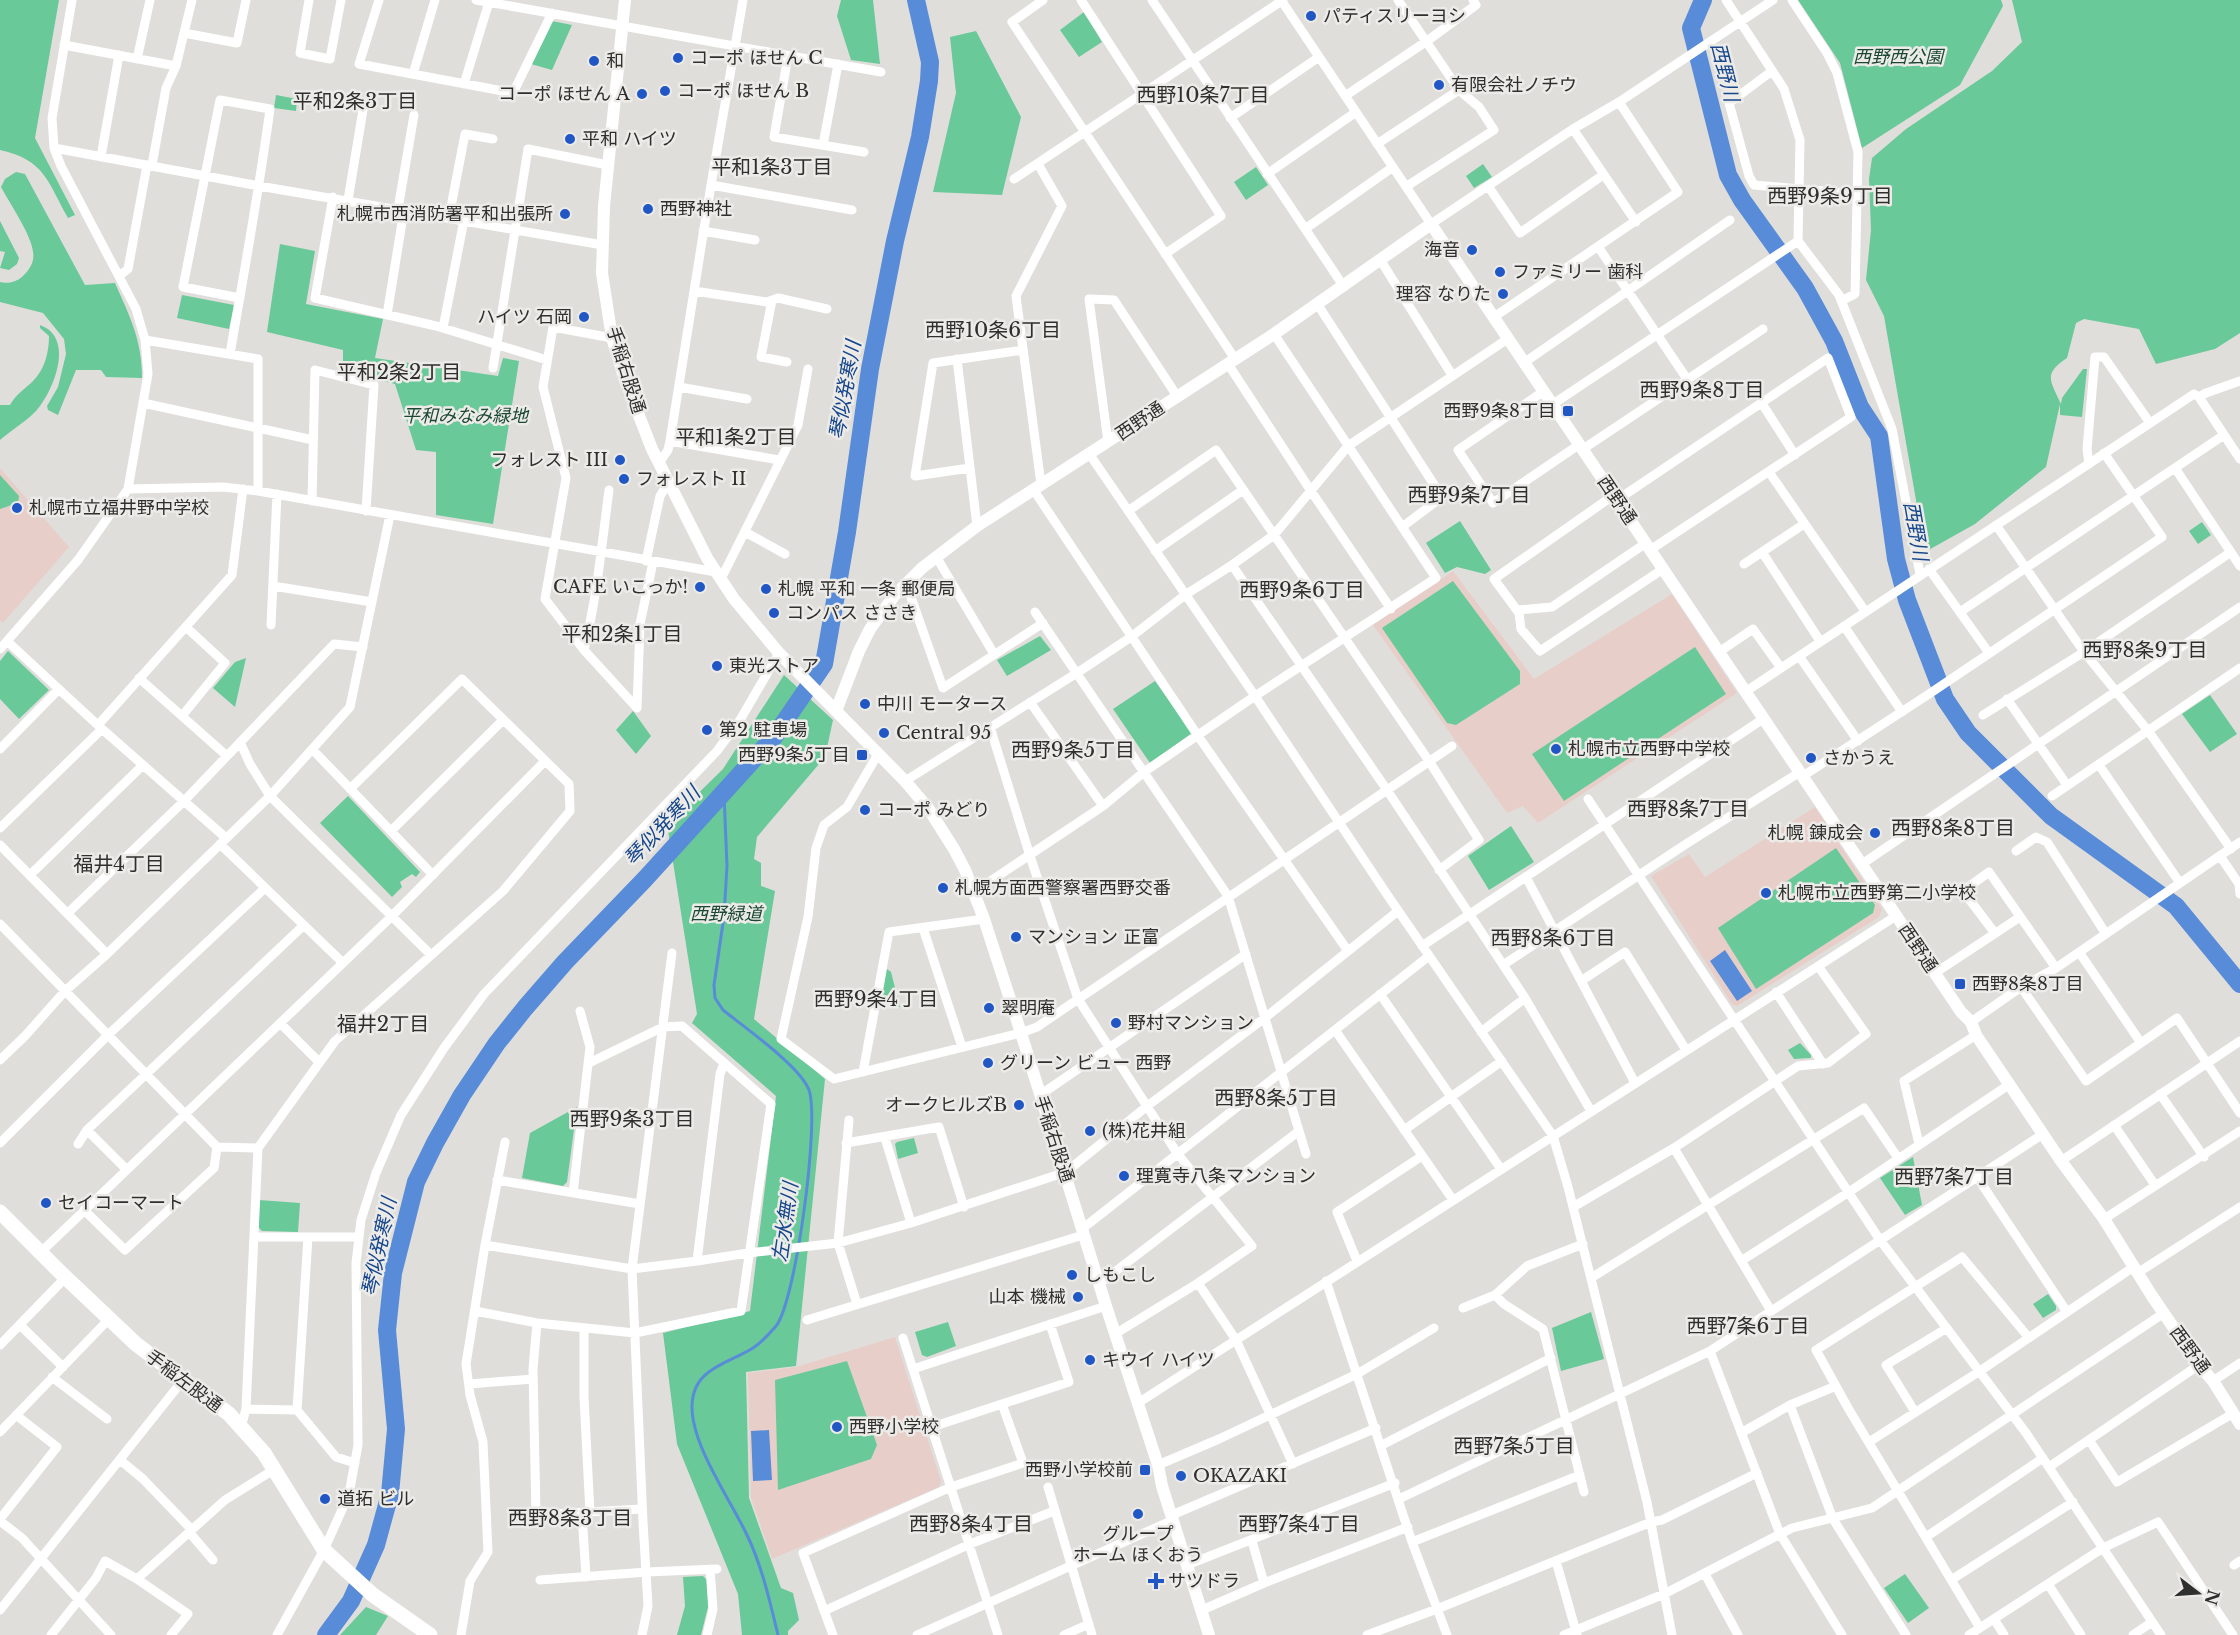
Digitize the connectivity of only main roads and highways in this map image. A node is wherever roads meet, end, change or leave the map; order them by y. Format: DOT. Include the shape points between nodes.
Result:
graph roads {
  1 [pos="0,1212"];
  2 [pos="426,1634"];
  1 -- 2 [label="main road, 手稲左股通" via="136,1344 228,1414 275,1469 324,1550 373,1595"];
}
